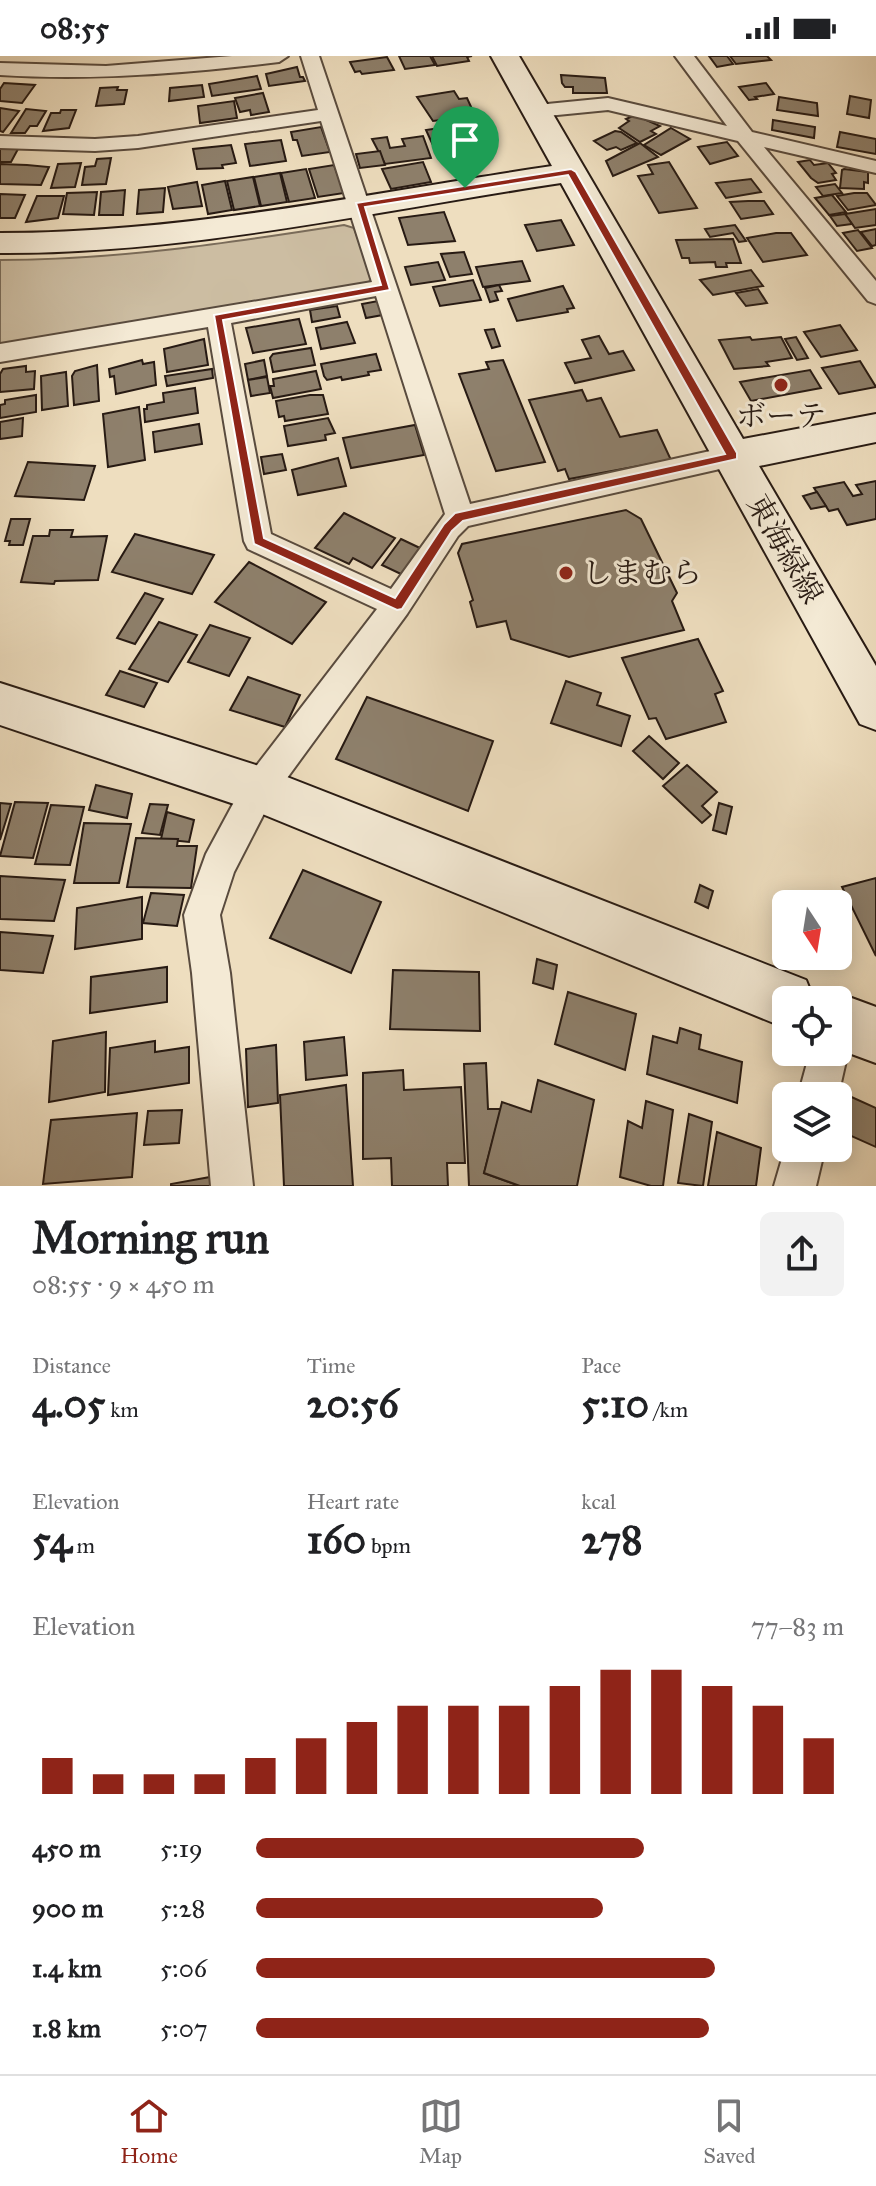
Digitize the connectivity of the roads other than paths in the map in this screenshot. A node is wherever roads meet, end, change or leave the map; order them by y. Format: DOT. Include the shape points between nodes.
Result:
graph roads {
  1 [pos="279,56"];
  2 [pos="310,56"];
  3 [pos="505,56"];
  4 [pos="684,56"];
  5 [pos="0,69"];
  6 [pos="537,111"];
  7 [pos="330,114"];
  8 [pos="743,134"];
  9 [pos="0,142"];
  10 [pos="876,167"];
  11 [pos="571,172"];
  12 [pos="359,205"];
  13 [pos="0,243"];
  14 [pos="386,287"];
  15 [pos="876,296"];
  16 [pos="218,317"];
  17 [pos="0,353"];
  18 [pos="876,428"];
  19 [pos="733,456"];
  20 [pos="460,517"];
  21 [pos="397,605"];
  22 [pos="0,704"];
  23 [pos="876,709"];
  24 [pos="259,789"];
  25 [pos="772,994"];
  26 [pos="852,1026"];
  27 [pos="876,1035"];
  28 [pos="801,1162"];
  29 [pos="232,1186"];
  30 [pos="795,1186"];
  1 -- 5 [label="street" via="138,73"];
  2 -- 7 [label="street"];
  3 -- 6 [label="street, 東海緑線"];
  4 -- 8 [label="street"];
  6 -- 8 [label="street" via="608,104"];
  6 -- 11 [label="street, 東海緑線"];
  7 -- 9 [label="street" via="138,142"];
  7 -- 12 [label="street"];
  8 -- 10 [label="street"];
  8 -- 15 [label="street"];
  11 -- 12 [label="street"];
  11 -- 19 [label="street, 東海緑線"];
  12 -- 13 [label="street" via="133,239"];
  12 -- 14 [label="street"];
  14 -- 16 [label="street"];
  14 -- 20 [label="street"];
  16 -- 17 [label="street"];
  16 -- 21 [label="street" via="258,541"];
  18 -- 19 [label="street"];
  19 -- 20 [label="street"];
  19 -- 23 [label="street, 東海緑線"];
  20 -- 21 [label="street"];
  21 -- 24 [label="street"];
  22 -- 24 [label="street"];
  24 -- 25 [label="street"];
  24 -- 29 [label="street" via="218,866 202,915"];
  26 -- 27 [label="street"];
  28 -- 30 [label="street"];
}
